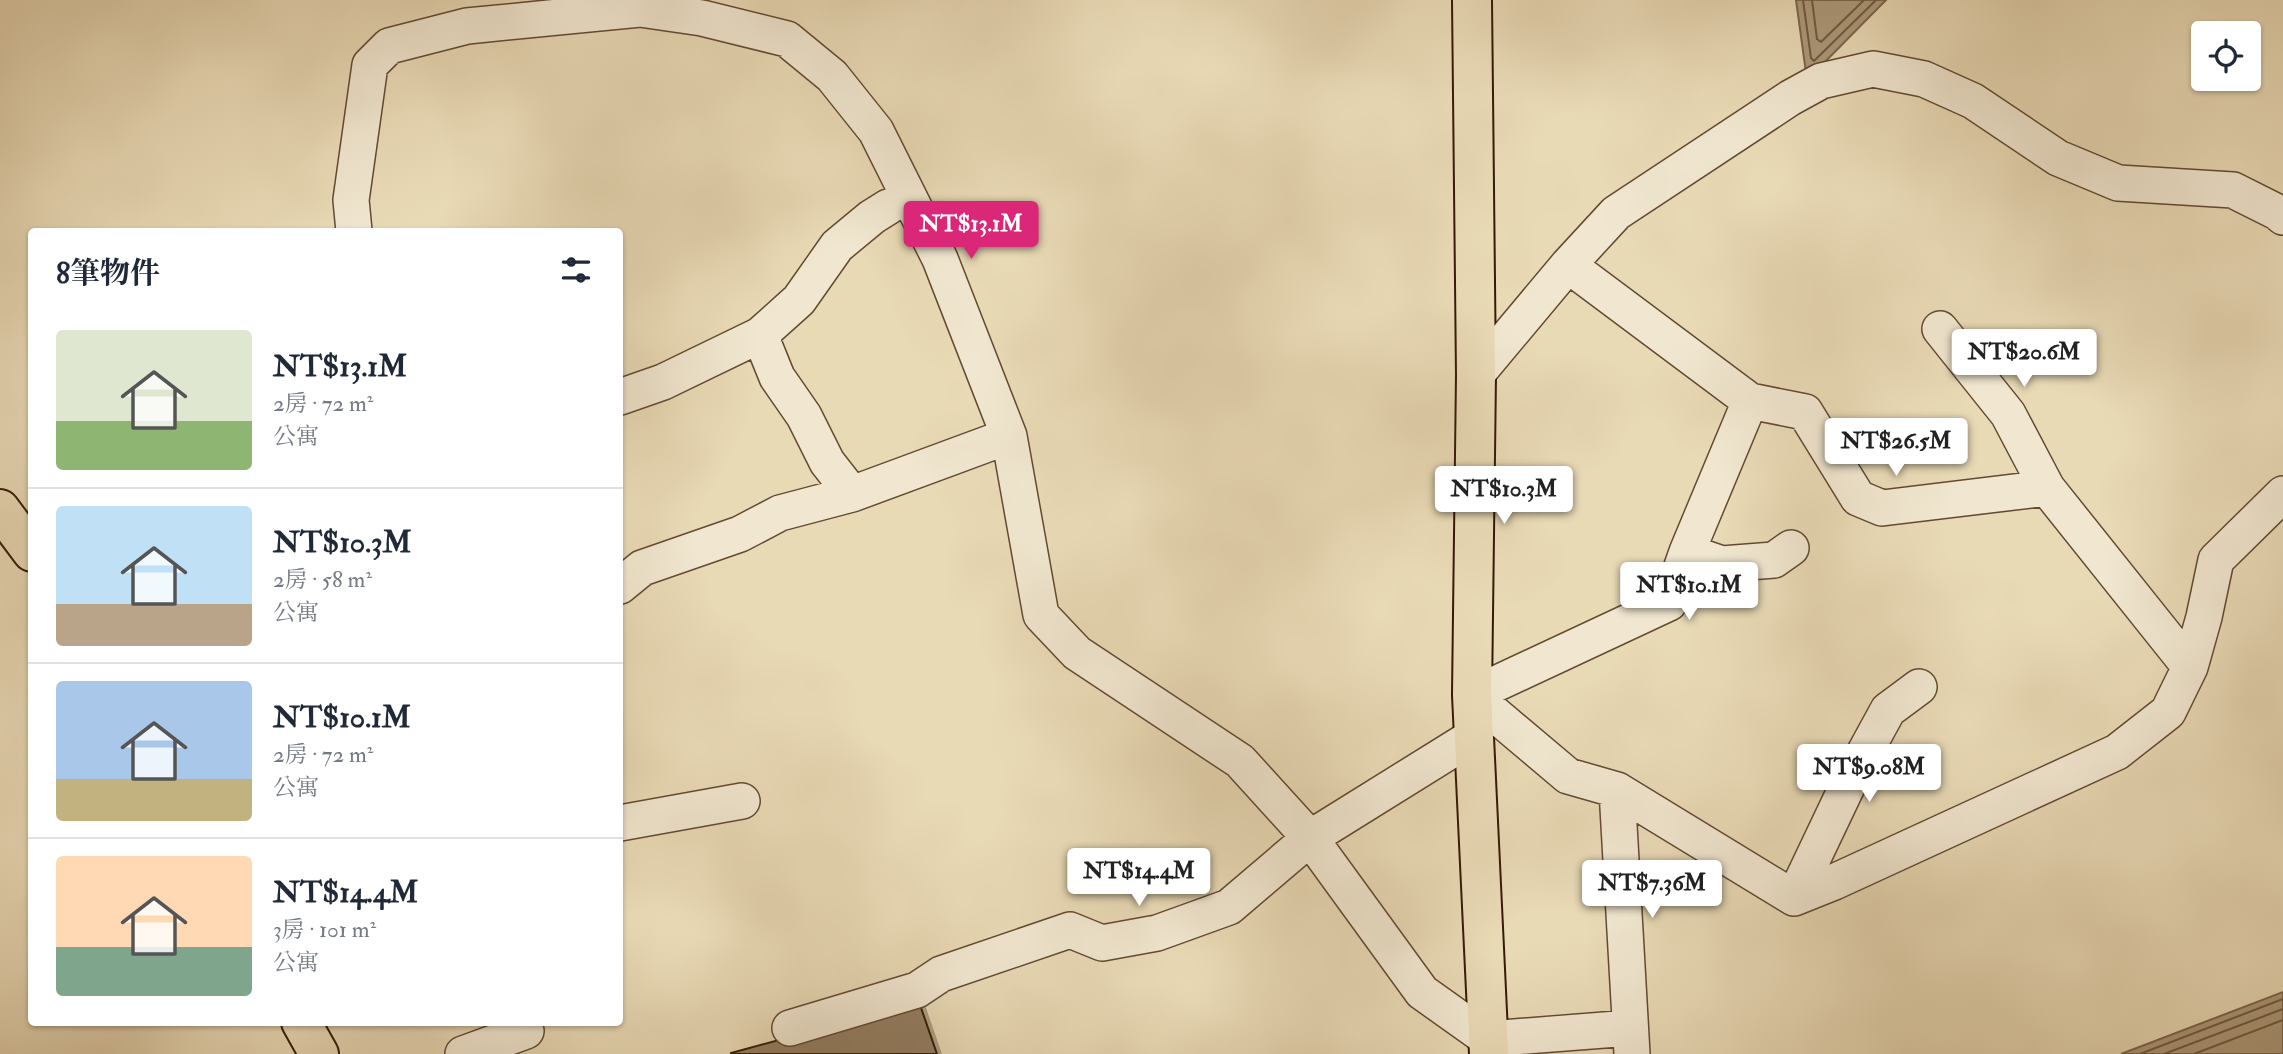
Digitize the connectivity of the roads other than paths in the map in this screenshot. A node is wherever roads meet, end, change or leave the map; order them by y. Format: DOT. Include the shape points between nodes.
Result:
graph roads {
  1 [pos="1472,0"];
  2 [pos="888,207"];
  3 [pos="2283,218"];
  4 [pos="354,228"];
  5 [pos="1568,265"];
  6 [pos="1940,329"];
  7 [pos="761,335"];
  8 [pos="1476,375"];
  9 [pos="623,396"];
  10 [pos="1750,401"];
  11 [pos="1009,436"];
  12 [pos="2047,488"];
  13 [pos="852,494"];
  14 [pos="2283,494"];
  15 [pos="0,509"];
  16 [pos="28,547"];
  17 [pos="1791,548"];
  18 [pos="1687,552"];
  19 [pos="623,584"];
  20 [pos="2190,667"];
  21 [pos="1919,687"];
  22 [pos="1472,695"];
  23 [pos="1474,736"];
  24 [pos="1617,790"];
  25 [pos="742,801"];
  26 [pos="623,822"];
  27 [pos="1310,838"];
  28 [pos="1794,898"];
  29 [pos="303,1026"];
  30 [pos="524,1026"];
  31 [pos="790,1028"];
  32 [pos="1631,1041"];
  33 [pos="1489,1046"];
  34 [pos="319,1054"];
  35 [pos="463,1054"];
  1 -- 8 [label="main road"];
  2 -- 7 [label="street" via="837,246 799,300"];
  3 -- 5 [label="street" via="2233,190 2118,183 2057,158 1973,101 1924,79 1873,69 1821,80 1790,98 1616,213"];
  4 -- 11 [label="street" via="351,200 370,65 389,46 467,26 640,9 702,18 787,39 832,76 876,131 940,259"];
  5 -- 8 [label="street"];
  5 -- 10 [label="street"];
  6 -- 12 [label="street" via="2008,414"];
  7 -- 9 [label="street"];
  7 -- 13 [label="street" via="777,377 827,462"];
  8 -- 22 [label="main road"];
  10 -- 12 [label="street" via="1805,412 1858,498 1882,508"];
  10 -- 18 [label="street"];
  11 -- 13 [label="street"];
  11 -- 27 [label="street" via="1041,615 1077,653 1240,761"];
  12 -- 20 [label="street"];
  13 -- 19 [label="street" via="779,513 740,534 642,568"];
  14 -- 20 [label="street" via="2216,560"];
  15 -- 16 [label="main road"];
  17 -- 18 [label="street" via="1774,559 1722,564"];
  18 -- 22 [label="street" via="1669,603"];
  20 -- 28 [label="street" via="2168,712 2117,752"];
  21 -- 28 [label="street" via="1888,710"];
  22 -- 23 [label="main road"];
  22 -- 24 [label="street" via="1568,776"];
  23 -- 27 [label="street"];
  23 -- 33 [label="main road"];
  24 -- 28 [label="street"];
  24 -- 32 [label="street"];
  25 -- 26 [label="street"];
  27 -- 31 [label="street" via="1229,907 1157,933 1102,943 1070,930 941,974 917,990"];
  27 -- 33 [label="street" via="1422,992"];
  29 -- 34 [label="main road"];
  30 -- 35 [label="street" via="526,1031"];
  32 -- 33 [label="street"];
}
